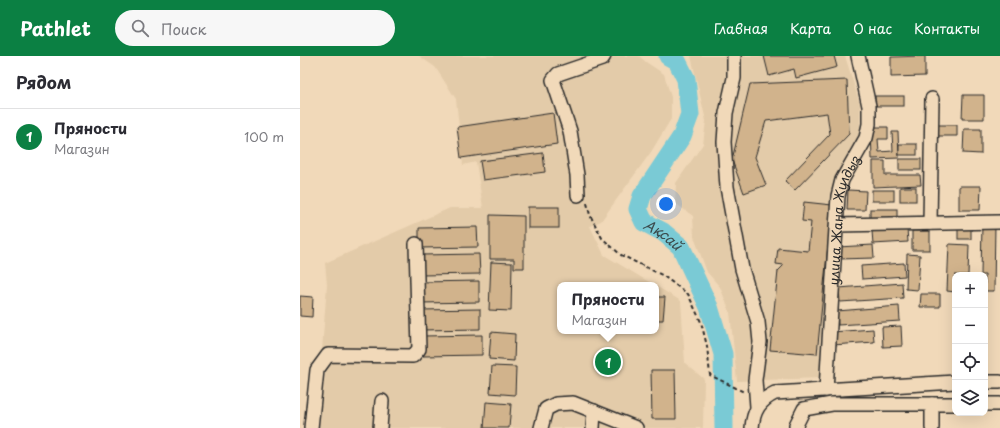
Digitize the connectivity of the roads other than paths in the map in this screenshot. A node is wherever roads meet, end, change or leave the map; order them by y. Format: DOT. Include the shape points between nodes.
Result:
graph roads {
  1 [pos="604,56"];
  2 [pos="734,56"];
  3 [pos="858,56"];
  4 [pos="932,98"];
  5 [pos="582,197"];
  6 [pos="1000,222"];
  7 [pos="930,223"];
  8 [pos="836,225"];
  9 [pos="416,244"];
  10 [pos="952,382"];
  11 [pos="988,382"];
  12 [pos="1000,382"];
  13 [pos="826,390"];
  14 [pos="382,401"];
  15 [pos="932,404"];
  16 [pos="952,404"];
  17 [pos="988,404"];
  18 [pos="1000,404"];
  19 [pos="757,407"];
  20 [pos="594,411"];
  21 [pos="311,428"];
  22 [pos="380,428"];
  23 [pos="541,428"];
  24 [pos="593,428"];
  25 [pos="636,428"];
  26 [pos="752,428"];
  27 [pos="796,428"];
  28 [pos="932,428"];
  1 -- 5 [label="street" via="602,59 558,74 554,80 570,130"];
  2 -- 19 [label="street" via="734,78 726,113 724,142 727,187 742,269 758,322 760,342 755,380"];
  3 -- 8 [label="street, улица Жана Жулдыз" via="869,106 869,124 866,138 842,180"];
  4 -- 7 [label="street"];
  6 -- 7 [label="street"];
  7 -- 8 [label="street"];
  8 -- 13 [label="street, улица Жана Жулдыз"];
  9 -- 21 [label="street" via="419,349 413,356 328,355 317,370"];
  10 -- 13 [label="street"];
  11 -- 12 [label="street"];
  13 -- 19 [label="street" via="775,393 766,397"];
  14 -- 22 [label="street"];
  15 -- 16 [label="street"];
  15 -- 27 [label="street" via="832,404 804,409"];
  15 -- 28 [label="street"];
  17 -- 18 [label="street"];
  19 -- 26 [label="street"];
  20 -- 23 [label="street" via="573,403 556,404 546,409"];
  20 -- 24 [label="street"];
  20 -- 25 [label="street"];
}
